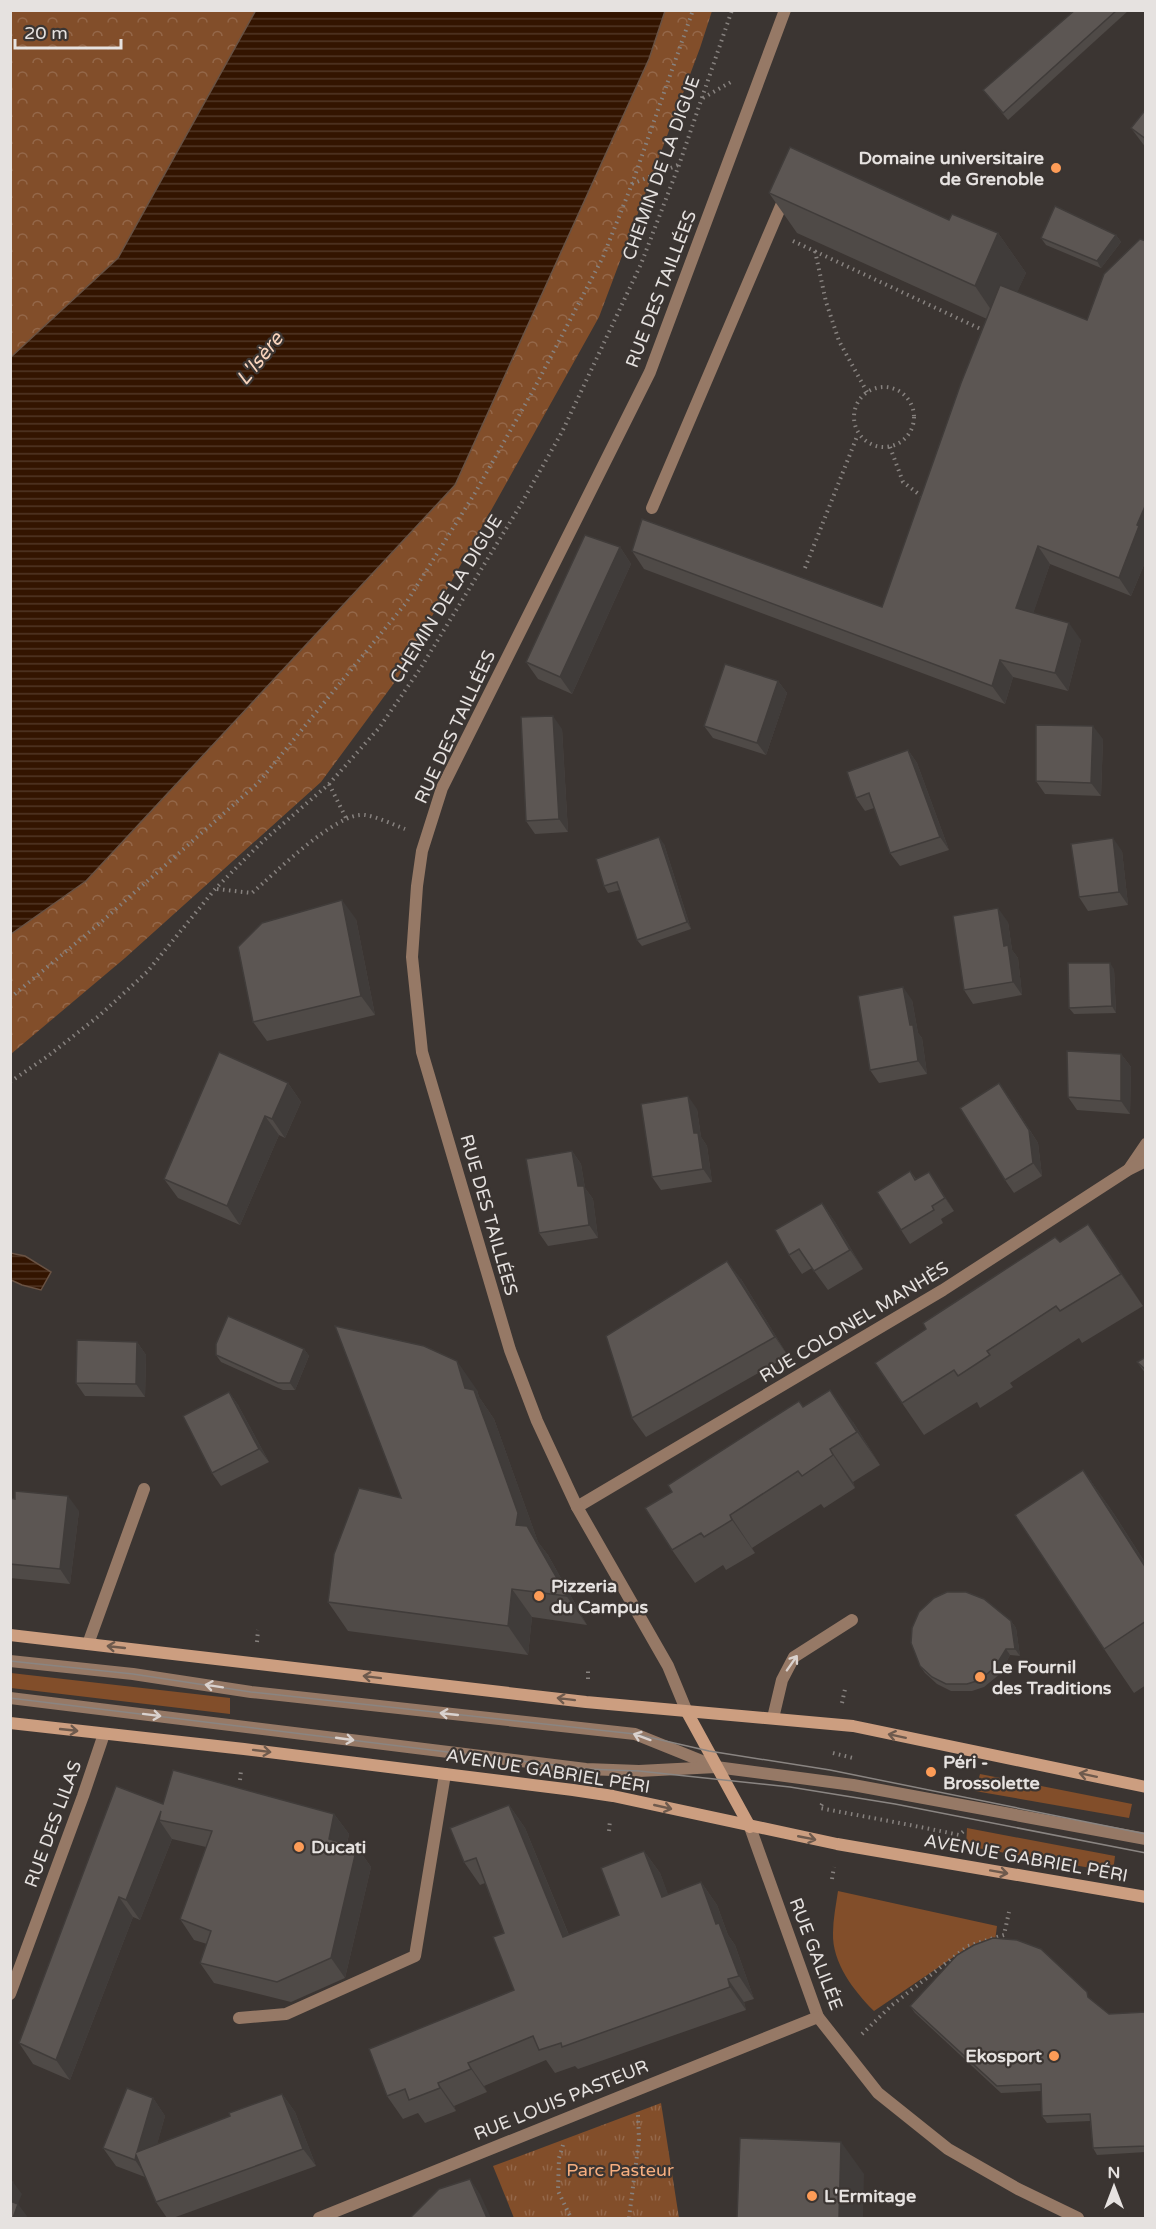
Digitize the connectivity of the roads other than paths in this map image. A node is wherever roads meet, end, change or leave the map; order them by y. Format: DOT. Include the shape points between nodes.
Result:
graph roads {
  1 [pos="785,10"];
  2 [pos="792,180"];
  3 [pos="652,508"];
  4 [pos="1146,1144"];
  5 [pos="1146,1161"];
  6 [pos="1128,1170"];
  7 [pos="144,1489"];
  8 [pos="577,1507"];
  9 [pos="852,1620"];
  10 [pos="10,1635"];
  11 [pos="88,1644"];
  12 [pos="10,1661"];
  13 [pos="10,1698"];
  14 [pos="687,1712"];
  15 [pos="773,1718"];
  16 [pos="10,1723"];
  17 [pos="104,1734"];
  18 [pos="716,1767"];
  19 [pos="445,1774"];
  20 [pos="1146,1787"];
  21 [pos="750,1827"];
  22 [pos="1146,1839"];
  23 [pos="1146,1897"];
  24 [pos="10,1994"];
  25 [pos="818,2017"];
  26 [pos="239,2018"];
  27 [pos="318,2218"];
  28 [pos="1078,2218"];
  1 -- 8 [label="street, RUE DES TAILLÉES" via="650,372 442,788 426,836 417,886 412,957 423,1052 510,1350 537,1421"];
  2 -- 3 [label="street"];
  4 -- 6 [label="street"];
  5 -- 6 [label="street, RUE COLONEL MANHÈS"];
  6 -- 8 [label="street, RUE COLONEL MANHÈS" via="943,1290"];
  7 -- 11 [label="street"];
  8 -- 14 [label="street, RUE DES TAILLÉES" via="668,1666"];
  15 -- 9 [label="street, one-way" via="782,1680 794,1657"];
  10 -- 11 [label="main road"];
  14 -- 11 [label="main road, one-way"];
  18 -- 12 [label="street, AVENUE GABRIEL PÉRI, one-way" via="635,1734"];
  13 -- 18 [label="street, AVENUE GABRIEL PÉRI, one-way" via="586,1769"];
  14 -- 15 [label="main road"];
  14 -- 18 [label="main road"];
  20 -- 15 [label="main road, one-way" via="853,1726"];
  16 -- 17 [label="main road, AVENUE GABRIEL PÉRI, one-way"];
  17 -- 19 [label="main road, AVENUE GABRIEL PÉRI, one-way"];
  17 -- 24 [label="street, RUE DES LILAS"];
  18 -- 21 [label="main road"];
  18 -- 22 [label="street, AVENUE GABRIEL PÉRI" via="853,1785"];
  19 -- 21 [label="main road, AVENUE GABRIEL PÉRI, one-way" via="613,1796"];
  19 -- 26 [label="street" via="415,1956 286,2014"];
  21 -- 23 [label="main road, AVENUE GABRIEL PÉRI, one-way"];
  21 -- 25 [label="street, RUE GALILÉE"];
  25 -- 27 [label="street, RUE LOUIS PASTEUR"];
  25 -- 28 [label="street, RUE GALILÉE" via="878,2093 948,2149"];
}
